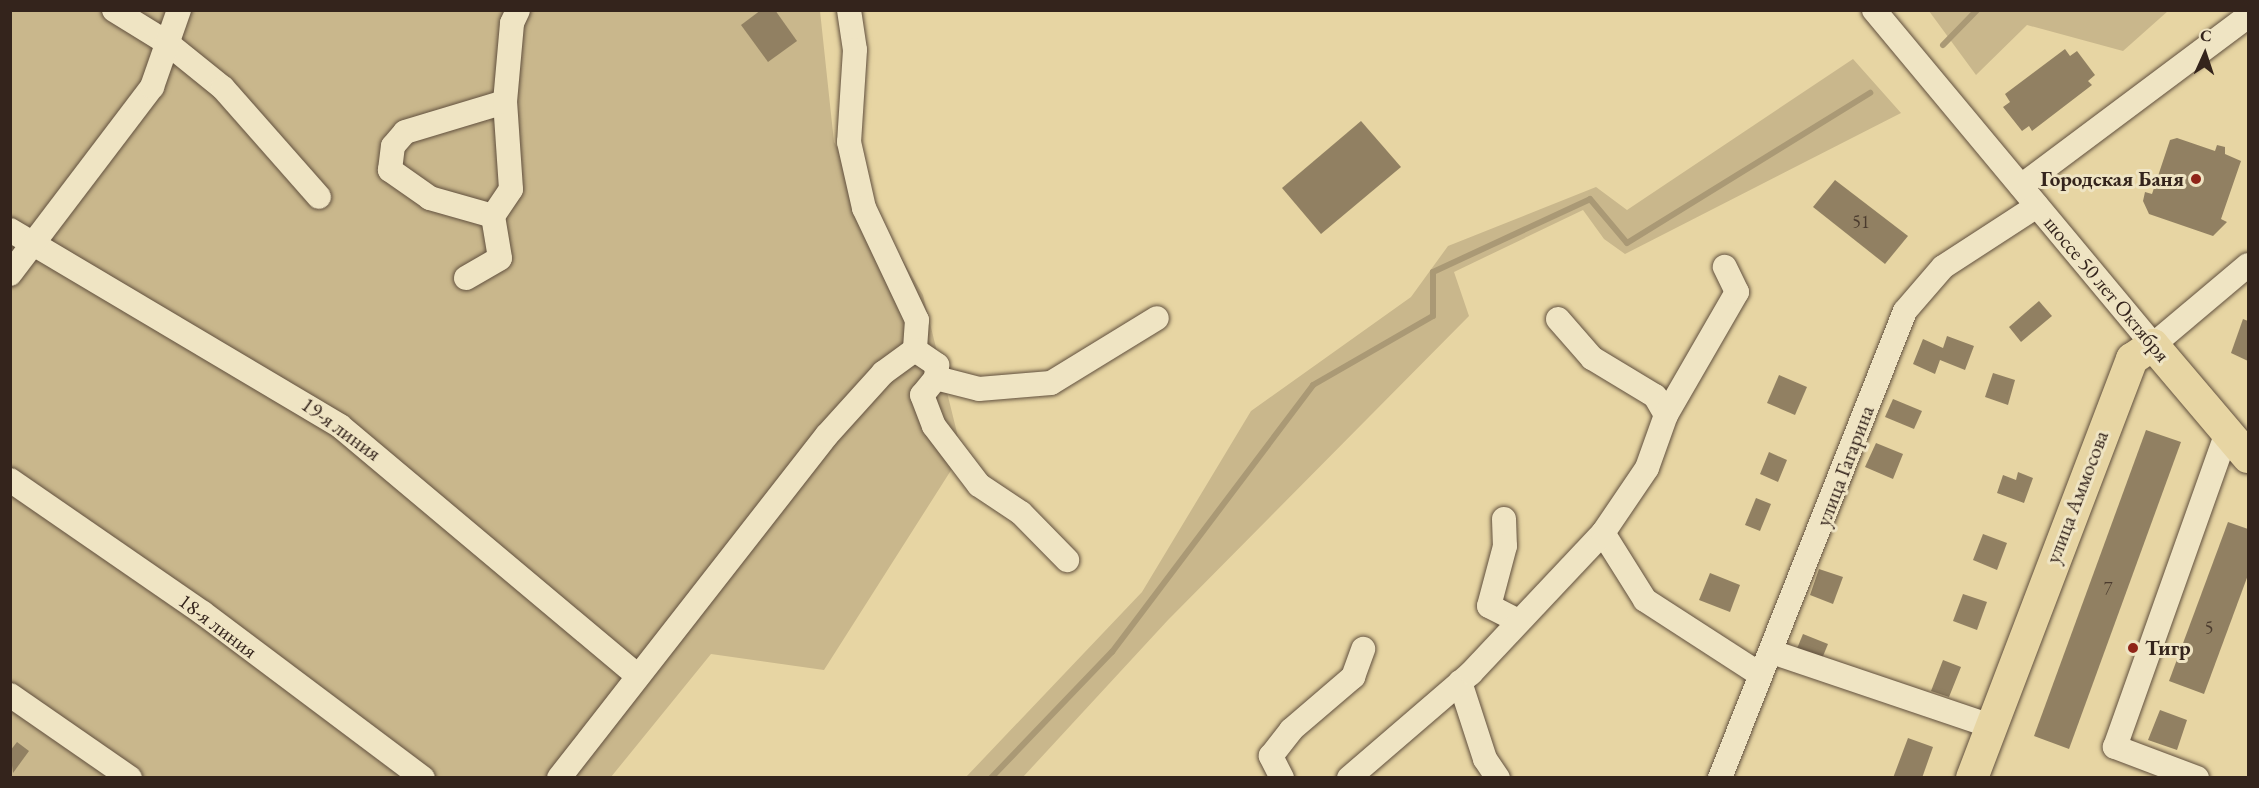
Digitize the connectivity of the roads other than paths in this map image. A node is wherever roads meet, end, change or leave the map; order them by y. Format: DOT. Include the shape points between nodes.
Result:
graph roads {
  1 [pos="114,10"];
  2 [pos="179,10"];
  3 [pos="518,10"];
  4 [pos="849,10"];
  5 [pos="1874,10"];
  6 [pos="2248,16"];
  7 [pos="166,42"];
  8 [pos="505,102"];
  9 [pos="2020,186"];
  10 [pos="319,197"];
  11 [pos="2037,206"];
  12 [pos="493,216"];
  13 [pos="10,230"];
  14 [pos="33,243"];
  15 [pos="2248,265"];
  16 [pos="1725,267"];
  17 [pos="10,274"];
  18 [pos="466,278"];
  19 [pos="1157,318"];
  20 [pos="1558,319"];
  21 [pos="2153,345"];
  22 [pos="915,350"];
  23 [pos="936,378"];
  24 [pos="1666,415"];
  25 [pos="2227,432"];
  26 [pos="2248,457"];
  27 [pos="10,480"];
  28 [pos="1504,519"];
  29 [pos="1604,532"];
  30 [pos="1067,560"];
  31 [pos="1516,620"];
  32 [pos="1363,649"];
  33 [pos="1772,652"];
  34 [pos="1758,673"];
  35 [pos="638,676"];
  36 [pos="1460,682"];
  37 [pos="10,695"];
  38 [pos="1992,726"];
  39 [pos="130,777"];
  40 [pos="423,777"];
  41 [pos="559,777"];
  42 [pos="1282,777"];
  43 [pos="1349,777"];
  44 [pos="1498,777"];
  45 [pos="1720,777"];
  46 [pos="1972,777"];
  47 [pos="2198,777"];
  1 -- 7 [label="street"];
  2 -- 7 [label="street"];
  3 -- 8 [label="street" via="512,23"];
  4 -- 22 [label="street" via="855,50 849,142 864,208 917,320"];
  5 -- 9 [label="street, шоссе 50 лет Октября"];
  6 -- 9 [label="street"];
  7 -- 10 [label="street" via="224,88"];
  7 -- 14 [label="street" via="152,87"];
  8 -- 12 [label="street" via="511,189"];
  8 -- 12 [label="street" via="405,132 393,146 390,170 430,198"];
  9 -- 11 [label="street, шоссе 50 лет Октября"];
  11 -- 21 [label="street, шоссе 50 лет Октября"];
  11 -- 33 [label="street, улица Гагарина" via="1942,267 1905,311"];
  12 -- 18 [label="street" via="501,258"];
  13 -- 14 [label="street, 19-я линия"];
  14 -- 17 [label="street"];
  14 -- 35 [label="street, 19-я линия" via="340,426"];
  15 -- 21 [label="street, улица Аммосова"];
  16 -- 24 [label="street" via="1737,292"];
  19 -- 23 [label="street" via="1051,384 979,389"];
  20 -- 24 [label="street" via="1592,358 1655,396"];
  21 -- 25 [label="main road, шоссе 50 лет Октября"];
  21 -- 38 [label="main road, улица Аммосова" via="2132,359 2120,382"];
  22 -- 23 [label="street" via="937,365"];
  22 -- 35 [label="street" via="883,373 827,435"];
  23 -- 30 [label="street" via="922,395 934,426 979,485 1021,513"];
  24 -- 29 [label="street" via="1647,468"];
  25 -- 26 [label="main road, шоссе 50 лет Октября"];
  25 -- 47 [label="street" via="2115,747"];
  27 -- 40 [label="street, 18-я линия" via="203,613"];
  28 -- 31 [label="street" via="1505,546 1489,606"];
  29 -- 31 [label="street"];
  29 -- 34 [label="street" via="1645,600"];
  31 -- 36 [label="street"];
  32 -- 42 [label="street" via="1353,676 1292,730 1271,756"];
  33 -- 34 [label="street, улица Гагарина"];
  33 -- 38 [label="street"];
  34 -- 45 [label="street, улица Гагарина"];
  35 -- 41 [label="street"];
  36 -- 43 [label="street"];
  36 -- 44 [label="street" via="1485,759"];
  37 -- 39 [label="street"];
  38 -- 46 [label="main road, улица Аммосова"];
}
